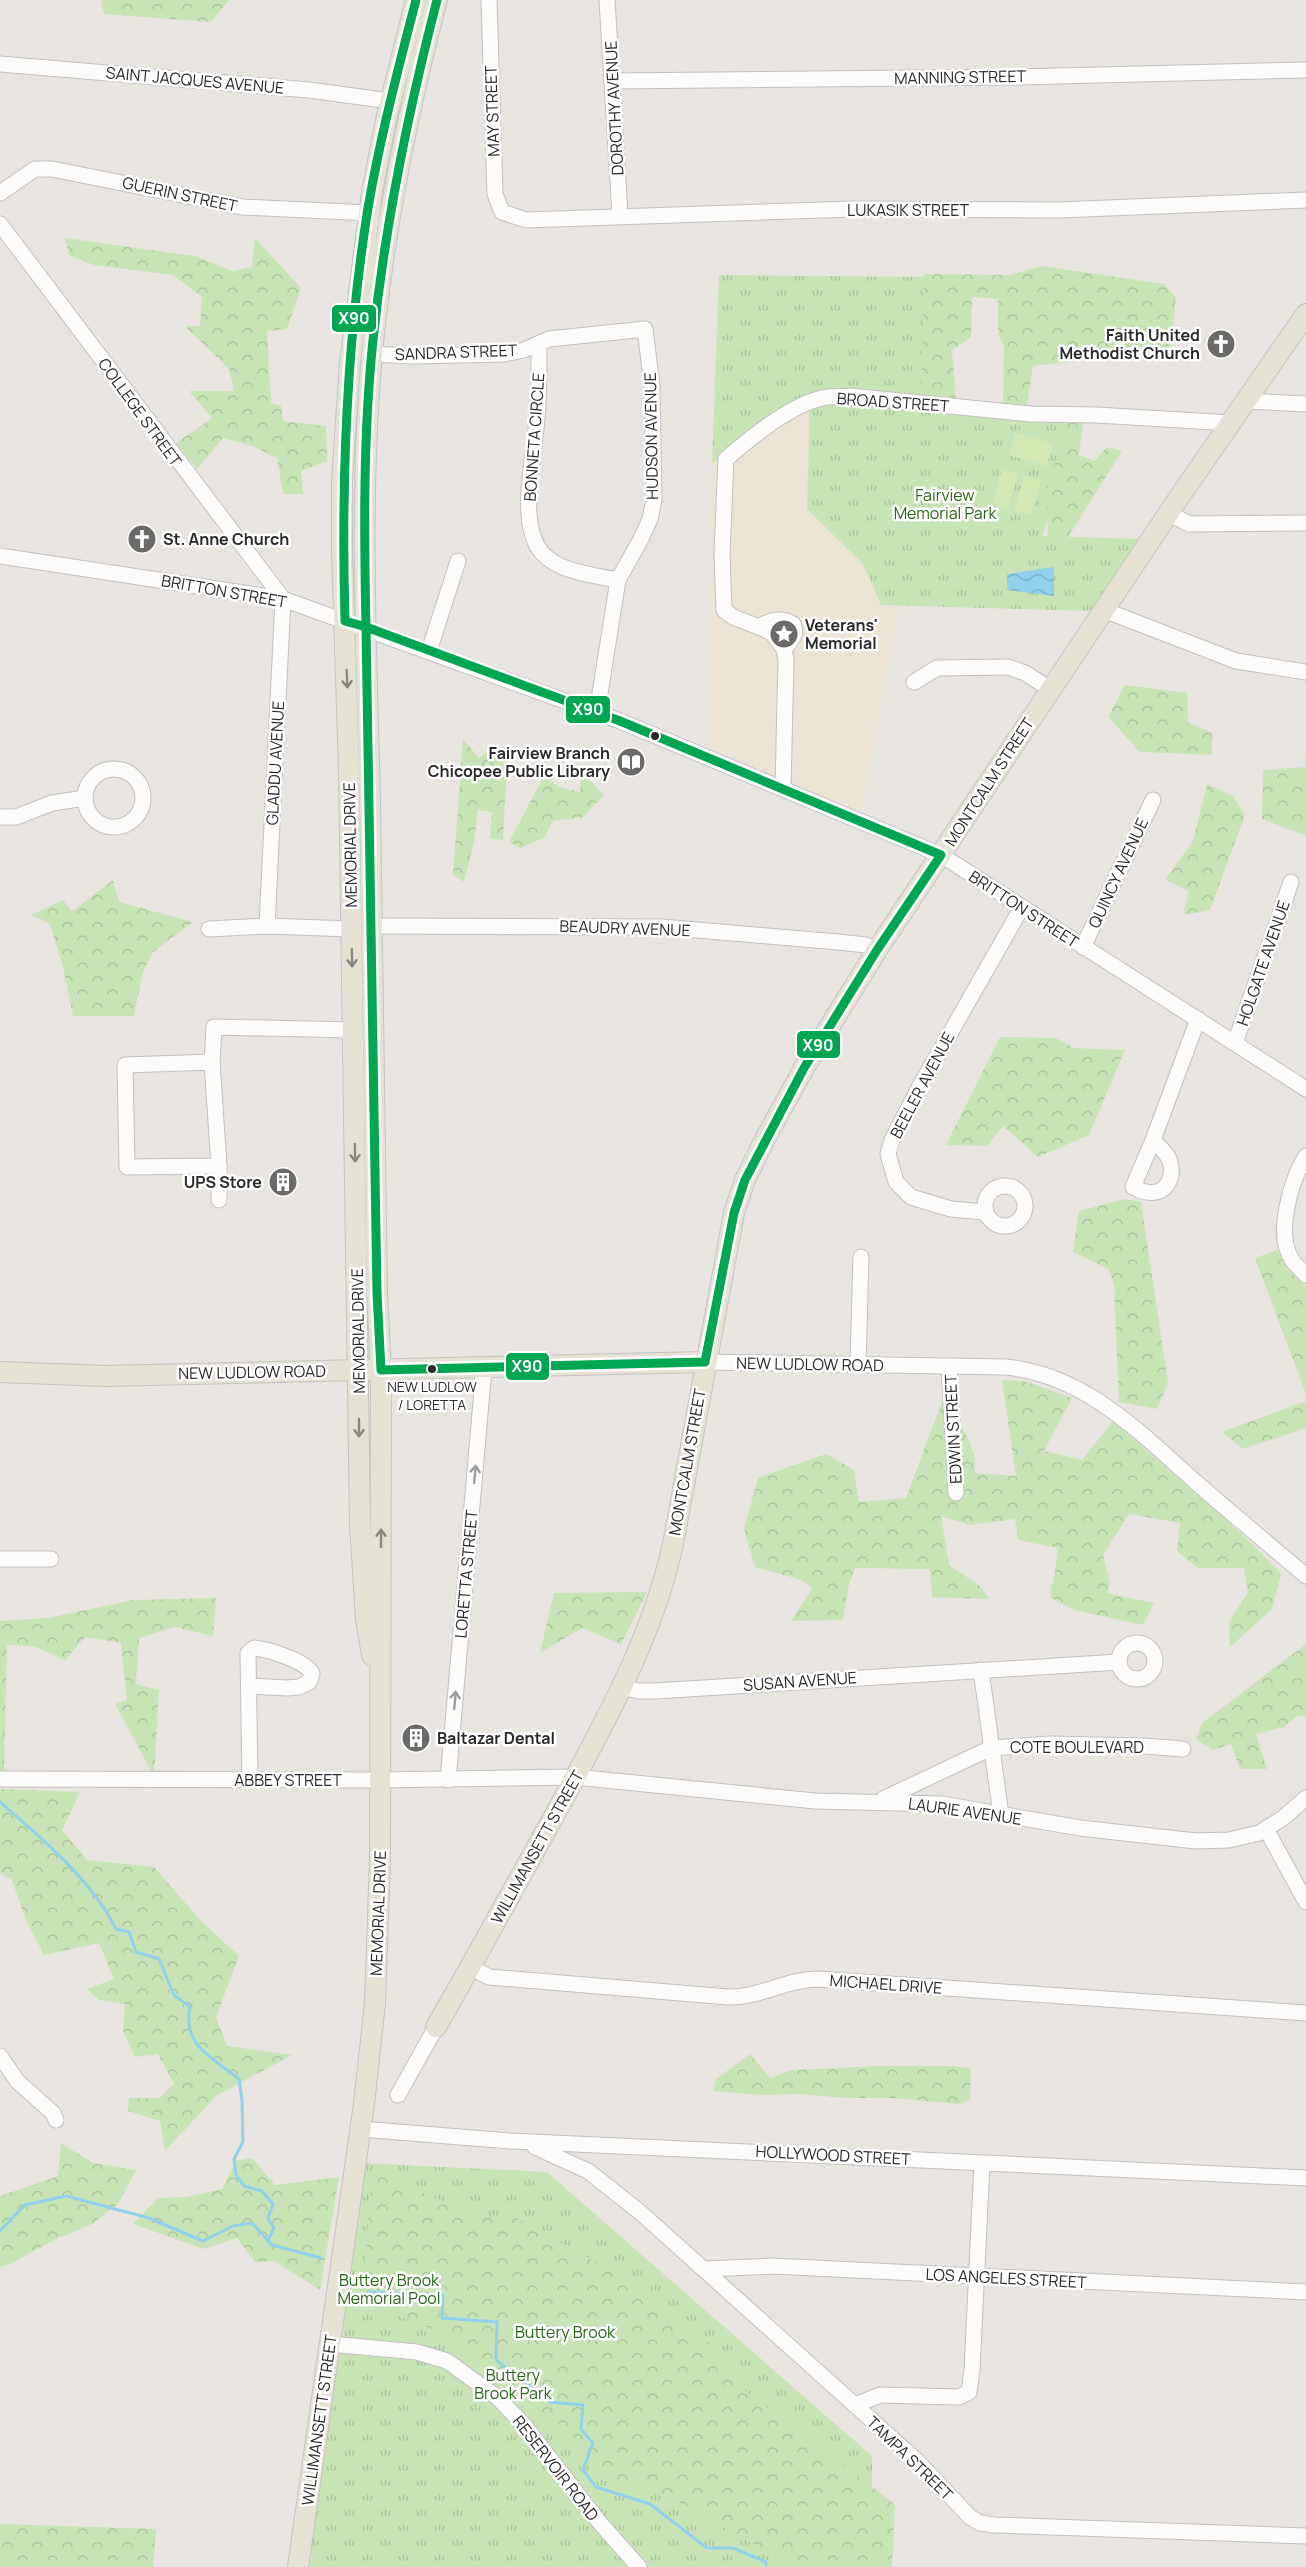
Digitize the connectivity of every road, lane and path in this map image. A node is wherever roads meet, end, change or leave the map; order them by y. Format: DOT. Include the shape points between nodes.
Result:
graph roads {
  1 [pos="437,0"];
  2 [pos="489,0"];
  3 [pos="607,0"];
  4 [pos="413,1"];
  5 [pos="0,64"];
  6 [pos="1306,70"];
  7 [pos="613,81"];
  8 [pos="390,101"];
  9 [pos="0,193"];
  10 [pos="1306,200"];
  11 [pos="369,213"];
  12 [pos="510,214"];
  13 [pos="620,215"];
  14 [pos="0,224"];
  15 [pos="1306,314"];
  16 [pos="645,329"];
  17 [pos="539,345"];
  18 [pos="372,354"];
  19 [pos="1247,401"];
  20 [pos="1306,404"];
  21 [pos="1231,423"];
  22 [pos="1168,513"];
  23 [pos="1306,523"];
  24 [pos="0,556"];
  25 [pos="458,561"];
  26 [pos="618,580"];
  27 [pos="282,599"];
  28 [pos="1104,610"];
  29 [pos="345,621"];
  30 [pos="366,627"];
  31 [pos="759,627"];
  32 [pos="784,649"];
  33 [pos="429,651"];
  34 [pos="1306,672"];
  35 [pos="914,682"];
  36 [pos="1050,689"];
  37 [pos="597,712"];
  38 [pos="783,788"];
  39 [pos="85,798"];
  40 [pos="1153,800"];
  41 [pos="0,817"];
  42 [pos="941,855"];
  43 [pos="1291,882"];
  44 [pos="1022,907"];
  45 [pos="267,926"];
  46 [pos="371,926"];
  47 [pos="209,929"];
  48 [pos="351,929"];
  49 [pos="1083,947"];
  50 [pos="877,950"];
  51 [pos="1198,1019"];
  52 [pos="353,1030"];
  53 [pos="1235,1043"];
  54 [pos="212,1062"];
  55 [pos="1306,1089"];
  56 [pos="1153,1140"];
  57 [pos="1306,1156"];
  58 [pos="219,1166"];
  59 [pos="219,1200"];
  60 [pos="985,1212"];
  61 [pos="861,1257"];
  62 [pos="1306,1275"];
  63 [pos="705,1362"];
  64 [pos="858,1364"];
  65 [pos="949,1366"];
  66 [pos="484,1368"];
  67 [pos="359,1369"];
  68 [pos="381,1370"];
  69 [pos="0,1371"];
  70 [pos="956,1493"];
  71 [pos="51,1558"];
  72 [pos="0,1559"];
  73 [pos="1303,1573"];
  74 [pos="660,1592"];
  75 [pos="1119,1662"];
  76 [pos="981,1670"];
  77 [pos="249,1686"];
  78 [pos="621,1687"];
  79 [pos="381,1695"];
  80 [pos="991,1748"];
  81 [pos="1183,1749"];
  82 [pos="575,1777"];
  83 [pos="0,1779"];
  84 [pos="448,1779"];
  85 [pos="250,1780"];
  86 [pos="380,1780"];
  87 [pos="1306,1798"];
  88 [pos="876,1802"];
  89 [pos="1001,1815"];
  90 [pos="1266,1829"];
  91 [pos="1306,1902"];
  92 [pos="470,1967"];
  93 [pos="1306,2013"];
  94 [pos="436,2026"];
  95 [pos="0,2056"];
  96 [pos="398,2095"];
  97 [pos="56,2120"];
  98 [pos="361,2129"];
  99 [pos="510,2141"];
  100 [pos="608,2145"];
  101 [pos="982,2163"];
  102 [pos="596,2176"];
  103 [pos="1306,2178"];
  104 [pos="705,2270"];
  105 [pos="975,2277"];
  106 [pos="1306,2292"];
  107 [pos="330,2344"];
  108 [pos="855,2405"];
  109 [pos="1306,2535"];
  110 [pos="298,2567"];
  111 [pos="639,2567"];
  1 -- 18 [label="main road, MEMORIAL DRIVE" via="396,175"];
  2 -- 12 [label="street, MAY STREET" via="495,194 502,212"];
  3 -- 7 [label="street, DOROTHY AVENUE"];
  4 -- 8 [label="main road, MEMORIAL DRIVE"];
  5 -- 8 [label="street, SAINT JACQUES AVENUE" via="309,90"];
  6 -- 7 [label="street, MANNING STREET"];
  7 -- 13 [label="street, DOROTHY AVENUE"];
  8 -- 11 [label="main road, MEMORIAL DRIVE"];
  9 -- 11 [label="street, GUERIN STREET" via="35,169 52,169 242,207"];
  10 -- 13 [label="street, LUKASIK STREET" via="1059,210 852,209"];
  11 -- 29 [label="main road, MEMORIAL DRIVE" via="344,444 341,519"];
  12 -- 13 [label="street, LUKASIK STREET" via="526,220"];
  14 -- 27 [label="street, COLLEGE STREET"];
  15 -- 19 [label="main road, MONTCALM STREET"];
  16 -- 17 [label="street, SANDRA STREET" via="549,339"];
  16 -- 26 [label="street, HUDSON AVENUE" via="652,386 654,500 650,519"];
  17 -- 18 [label="street, SANDRA STREET" via="504,354"];
  17 -- 26 [label="street, BONNETA CIRCLE" via="528,510 532,531 539,549 560,566"];
  18 -- 30 [label="main road, MEMORIAL DRIVE" via="366,476"];
  19 -- 20 [label="street"];
  19 -- 21 [label="main road, MONTCALM STREET"];
  21 -- 22 [label="main road, MONTCALM STREET"];
  21 -- 31 [label="street, BROAD STREET" via="1031,414 850,396 822,398 801,406 726,459 724,610"];
  22 -- 23 [label="street" via="1189,524"];
  22 -- 28 [label="main road, MONTCALM STREET"];
  24 -- 27 [label="street, BRITTON STREET"];
  25 -- 33 [label="street"];
  26 -- 37 [label="street, HUDSON AVENUE"];
  27 -- 29 [label="street, BRITTON STREET"];
  27 -- 45 [label="street, GLADDU AVENUE"];
  28 -- 34 [label="street" via="1236,661"];
  28 -- 36 [label="main road, MONTCALM STREET"];
  29 -- 30 [label="street, BRITTON STREET"];
  29 -- 48 [label="main road, MEMORIAL DRIVE, one-way"];
  30 -- 33 [label="street, BRITTON STREET"];
  30 -- 46 [label="main road, MEMORIAL DRIVE"];
  31 -- 32 [label="street" via="772,633"];
  31 -- 32 [label="street" via="776,620 793,624 794,637"];
  32 -- 38 [label="street"];
  33 -- 37 [label="street, BRITTON STREET"];
  35 -- 36 [label="street" via="937,668 1008,667"];
  36 -- 42 [label="main road, MONTCALM STREET"];
  37 -- 38 [label="street, BRITTON STREET"];
  38 -- 42 [label="street, BRITTON STREET"];
  39 -- 41 [label="street" via="52,803 16,817"];
  40 -- 49 [label="street, QUINCY AVENUE"];
  42 -- 44 [label="street, BRITTON STREET"];
  42 -- 50 [label="main road, MONTCALM STREET"];
  43 -- 53 [label="street, HOLGATE AVENUE"];
  44 -- 49 [label="street, BRITTON STREET"];
  44 -- 60 [label="street, BEELER AVENUE" via="919,1088 891,1140 888,1154 894,1179 911,1197 951,1209"];
  45 -- 47 [label="street"];
  45 -- 48 [label="street"];
  46 -- 50 [label="street, BEAUDRY AVENUE" via="662,927 838,942"];
  46 -- 68 [label="main road, MEMORIAL DRIVE"];
  48 -- 52 [label="main road, MEMORIAL DRIVE, one-way"];
  49 -- 51 [label="street, BRITTON STREET"];
  50 -- 63 [label="main road, MONTCALM STREET" via="804,1068 745,1180 734,1213"];
  51 -- 53 [label="street, BRITTON STREET"];
  51 -- 56 [label="street"];
  52 -- 54 [label="street" via="214,1027"];
  52 -- 67 [label="main road, MEMORIAL DRIVE, one-way"];
  53 -- 55 [label="street, BRITTON STREET"];
  54 -- 58 [label="street"];
  54 -- 58 [label="street" via="125,1065 127,1167"];
  57 -- 62 [label="street" via="1292,1182 1285,1228 1291,1259"];
  58 -- 59 [label="street"];
  61 -- 64 [label="street"];
  63 -- 64 [label="street, NEW LUDLOW ROAD"];
  63 -- 66 [label="main road, NEW LUDLOW ROAD"];
  63 -- 74 [label="main road, MONTCALM STREET" via="674,1537"];
  64 -- 65 [label="street, NEW LUDLOW ROAD"];
  65 -- 70 [label="street, EDWIN STREET"];
  65 -- 73 [label="street, NEW LUDLOW ROAD" via="1024,1369 1058,1379 1091,1396 1133,1427"];
  66 -- 68 [label="main road, NEW LUDLOW ROAD"];
  84 -- 66 [label="street, LORETTA STREET, one-way"];
  67 -- 68 [label="main road, NEW LUDLOW ROAD"];
  67 -- 69 [label="main road, NEW LUDLOW ROAD" via="105,1376"];
  67 -- 79 [label="main road, MEMORIAL DRIVE, one-way" via="363,1588"];
  79 -- 68 [label="main road, MEMORIAL DRIVE, one-way"];
  71 -- 72 [label="street"];
  74 -- 78 [label="main road, WILLIMANSETT STREET"];
  75 -- 76 [label="street, SUSAN AVENUE"];
  76 -- 78 [label="street, SUSAN AVENUE" via="639,1691"];
  76 -- 80 [label="street"];
  77 -- 85 [label="street"];
  78 -- 82 [label="main road, WILLIMANSETT STREET"];
  79 -- 86 [label="main road, MEMORIAL DRIVE"];
  80 -- 81 [label="street, COTE BOULEVARD" via="1050,1744"];
  80 -- 88 [label="street, COTE BOULEVARD"];
  80 -- 89 [label="street"];
  82 -- 84 [label="street, ABBEY STREET"];
  82 -- 88 [label="street, LAURIE AVENUE" via="815,1800"];
  82 -- 92 [label="main road, WILLIMANSETT STREET"];
  83 -- 85 [label="street, ABBEY STREET"];
  84 -- 86 [label="street, ABBEY STREET"];
  85 -- 86 [label="street, ABBEY STREET"];
  86 -- 98 [label="main road, MEMORIAL DRIVE" via="377,1968"];
  87 -- 90 [label="street, LAURIE AVENUE"];
  88 -- 89 [label="street, LAURIE AVENUE" via="942,1804"];
  89 -- 90 [label="street, LAURIE AVENUE" via="1196,1841 1241,1838"];
  90 -- 91 [label="street"];
  92 -- 93 [label="street, MICHAEL DRIVE" via="489,1977 728,1996 818,1979"];
  92 -- 94 [label="main road, WILLIMANSETT STREET"];
  94 -- 96 [label="street, WILLIMANSETT STREET"];
  95 -- 97 [label="street" via="18,2082"];
  98 -- 99 [label="street, HOLLYWOOD STREET"];
  98 -- 107 [label="main road, WILLIMANSETT STREET"];
  99 -- 100 [label="street, HOLLYWOOD STREET"];
  99 -- 102 [label="street, TAMPA STREET" via="546,2150"];
  100 -- 101 [label="street, HOLLYWOOD STREET"];
  100 -- 102 [label="street" via="595,2157"];
  101 -- 103 [label="street, HOLLYWOOD STREET"];
  101 -- 105 [label="street"];
  102 -- 104 [label="street, TAMPA STREET"];
  104 -- 105 [label="street, LOS ANGELES STREET" via="772,2266"];
  104 -- 108 [label="street, TAMPA STREET"];
  105 -- 106 [label="street, LOS ANGELES STREET"];
  105 -- 108 [label="street" via="970,2389 965,2394 943,2397 880,2395"];
  107 -- 110 [label="main road, WILLIMANSETT STREET"];
  107 -- 111 [label="street, RESERVOIR ROAD" via="417,2352 447,2361 498,2398 525,2426 598,2522"];
  108 -- 109 [label="street, TAMPA STREET" via="980,2523"];
}
